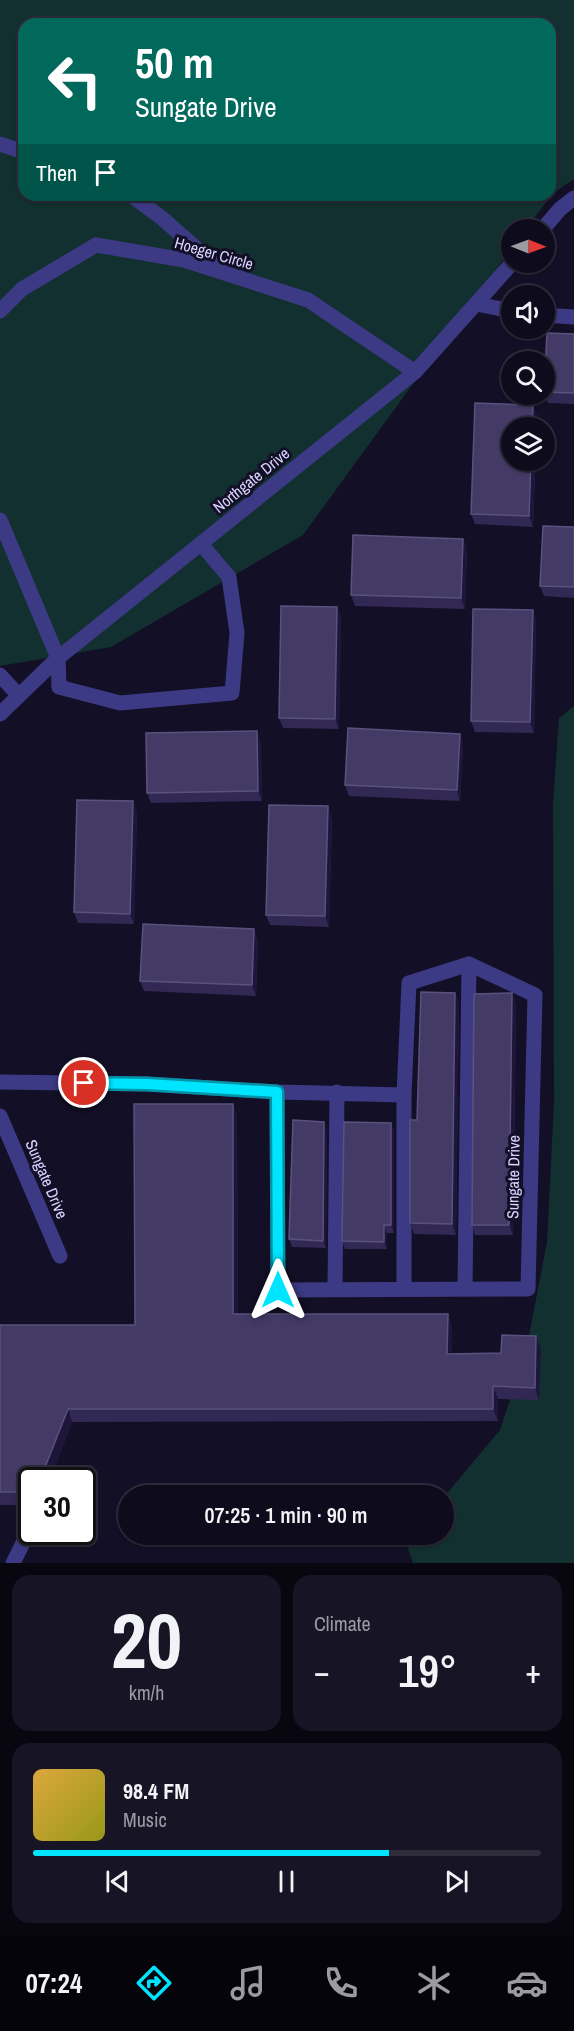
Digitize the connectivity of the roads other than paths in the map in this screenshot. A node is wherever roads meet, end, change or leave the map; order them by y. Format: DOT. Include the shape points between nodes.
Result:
graph roads {
  1 [pos="0,144"];
  2 [pos="18,150"];
  3 [pos="574,198"];
  4 [pos="139,201"];
  5 [pos="551,219"];
  6 [pos="503,273"];
  7 [pos="227,274"];
  8 [pos="476,304"];
  9 [pos="501,309"];
  10 [pos="0,311"];
  11 [pos="555,316"];
  12 [pos="574,317"];
  13 [pos="415,372"];
  14 [pos="0,520"];
  15 [pos="201,543"];
  16 [pos="58,658"];
  17 [pos="0,675"];
  18 [pos="19,696"];
  19 [pos="0,714"];
  20 [pos="469,964"];
  21 [pos="0,1082"];
  22 [pos="277,1092"];
  23 [pos="337,1092"];
  24 [pos="404,1095"];
  25 [pos="0,1116"];
  26 [pos="60,1256"];
  27 [pos="335,1289"];
  28 [pos="404,1289"];
  29 [pos="465,1289"];
  30 [pos="22,1545"];
  31 [pos="13,1563"];
  1 -- 2 [label="street"];
  3 -- 5 [label="street"];
  4 -- 7 [label="street"];
  6 -- 8 [label="street, Northgate Drive"];
  7 -- 10 [label="street, Hoeger Circle" via="184,261 96,245 22,289"];
  7 -- 13 [label="street, Hoeger Circle" via="308,300"];
  8 -- 9 [label="street"];
  8 -- 13 [label="street, Northgate Drive"];
  11 -- 12 [label="street"];
  13 -- 15 [label="street, Northgate Drive"];
  14 -- 16 [label="street"];
  15 -- 16 [label="street, Northgate Drive"];
  15 -- 16 [label="street" via="229,577 237,633 232,693 120,703 59,687"];
  16 -- 18 [label="street, Northgate Drive"];
  17 -- 18 [label="street"];
  18 -- 19 [label="street, Northgate Drive"];
  20 -- 24 [label="street" via="409,983"];
  20 -- 29 [label="street"];
  20 -- 29 [label="street, Sungate Drive" via="535,995 528,1288"];
  21 -- 22 [label="street" via="147,1084"];
  22 -- 23 [label="street"];
  22 -- 27 [label="street, Sungate Drive" via="278,1290"];
  23 -- 24 [label="street"];
  23 -- 27 [label="street"];
  24 -- 28 [label="street"];
  25 -- 26 [label="street, Sungate Drive"];
  27 -- 28 [label="street, Sungate Drive"];
  28 -- 29 [label="street, Sungate Drive"];
  30 -- 31 [label="street"];
}
